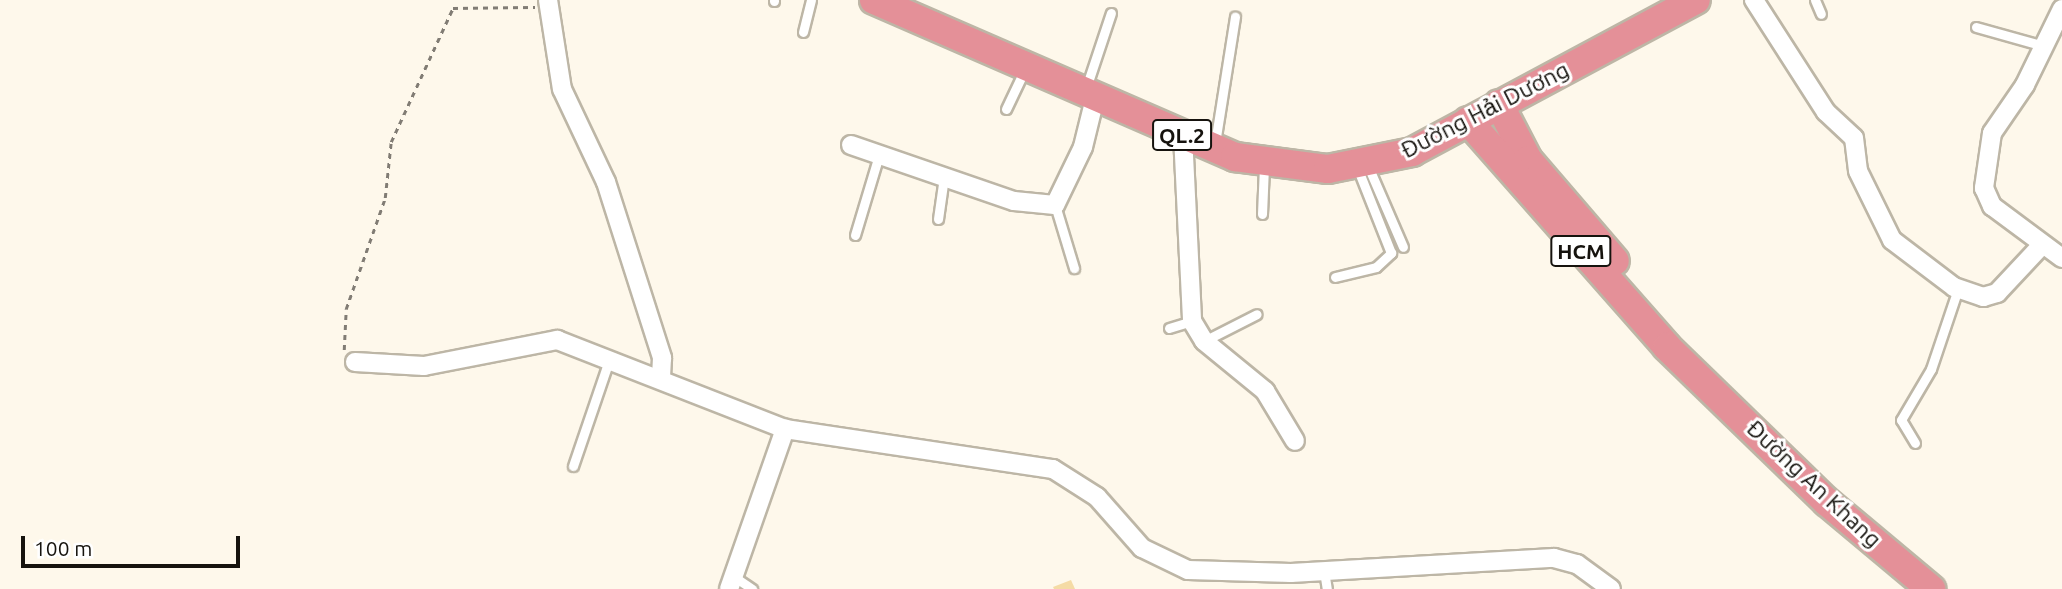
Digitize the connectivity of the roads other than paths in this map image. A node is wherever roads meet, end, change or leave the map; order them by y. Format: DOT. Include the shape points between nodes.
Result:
graph roads {
  1 [pos="811,0"];
  2 [pos="874,0"];
  3 [pos="1696,0"];
  4 [pos="1754,0"];
  5 [pos="1815,0"];
  6 [pos="548,2"];
  7 [pos="2062,9"];
  8 [pos="1111,13"];
  9 [pos="1821,14"];
  10 [pos="1235,17"];
  11 [pos="1976,27"];
  12 [pos="803,32"];
  13 [pos="2044,46"];
  14 [pos="1026,67"];
  15 [pos="1090,96"];
  16 [pos="1499,104"];
  17 [pos="1006,109"];
  18 [pos="1468,121"];
  19 [pos="1183,135"];
  20 [pos="851,145"];
  21 [pos="1214,148"];
  22 [pos="879,155"];
  23 [pos="1264,164"];
  24 [pos="1362,165"];
  25 [pos="944,177"];
  26 [pos="1055,205"];
  27 [pos="1262,214"];
  28 [pos="937,219"];
  29 [pos="855,235"];
  30 [pos="1403,247"];
  31 [pos="2040,247"];
  32 [pos="2062,258"];
  33 [pos="1074,268"];
  34 [pos="1335,277"];
  35 [pos="1958,289"];
  36 [pos="1257,314"];
  37 [pos="1192,321"];
  38 [pos="1169,328"];
  39 [pos="1204,341"];
  40 [pos="609,360"];
  41 [pos="355,362"];
  42 [pos="1702,374"];
  43 [pos="661,379"];
  44 [pos="785,429"];
  45 [pos="1295,441"];
  46 [pos="1915,443"];
  47 [pos="573,466"];
  48 [pos="1326,580"];
  49 [pos="731,583"];
  50 [pos="752,589"];
  51 [pos="1611,589"];
  52 [pos="1931,589"];
  1 -- 12 [label="lane"];
  2 -- 14 [label="highway, Đường Hải Dương / QL.2"];
  3 -- 16 [label="highway, Đường Hải Dương / QL.2"];
  4 -- 35 [label="street" via="1826,112 1854,138 1858,171 1889,237"];
  5 -- 9 [label="lane"];
  6 -- 43 [label="street" via="562,89 606,182 662,358"];
  7 -- 13 [label="street"];
  8 -- 15 [label="lane"];
  10 -- 21 [label="lane"];
  11 -- 13 [label="lane"];
  13 -- 31 [label="street" via="1992,132 1984,188 1988,202"];
  14 -- 15 [label="highway, Đường Hải Dương / QL.2"];
  14 -- 17 [label="lane"];
  15 -- 19 [label="highway, Đường Hải Dương / QL.2"];
  15 -- 26 [label="street" via="1083,147 1062,178"];
  16 -- 18 [label="highway, Đường Hải Dương / QL.2"];
  16 -- 42 [label="highway, Đường An Khang / HCM" via="1528,160 1681,337"];
  18 -- 24 [label="highway, Đường Hải Dương / QL.2" via="1412,152"];
  18 -- 42 [label="highway, Đường An Khang / HCM" via="1667,347"];
  19 -- 21 [label="highway, Đường Hải Dương / QL.2"];
  19 -- 37 [label="street"];
  20 -- 22 [label="street"];
  21 -- 23 [label="highway, Đường Hải Dương / QL.2"];
  22 -- 25 [label="street"];
  22 -- 29 [label="lane"];
  23 -- 24 [label="highway, Đường Hải Dương / QL.2"];
  23 -- 27 [label="lane"];
  24 -- 30 [label="lane"];
  24 -- 34 [label="lane" via="1391,253 1376,267"];
  25 -- 26 [label="street" via="1014,201"];
  25 -- 28 [label="lane"];
  26 -- 33 [label="lane"];
  31 -- 32 [label="street"];
  31 -- 35 [label="street" via="1993,296"];
  35 -- 46 [label="lane" via="1931,369 1901,420"];
  36 -- 39 [label="lane"];
  37 -- 38 [label="lane"];
  37 -- 39 [label="street"];
  39 -- 45 [label="street" via="1265,391"];
  40 -- 41 [label="street" via="549,339 424,366"];
  40 -- 43 [label="street"];
  40 -- 47 [label="lane"];
  42 -- 52 [label="highway, Đường An Khang / HCM" via="1827,502"];
  43 -- 44 [label="street"];
  44 -- 48 [label="street" via="1053,468 1097,497 1142,548 1188,570"];
  44 -- 49 [label="street"];
  48 -- 51 [label="street" via="1554,558 1577,564"];
  49 -- 50 [label="lane"];
}
